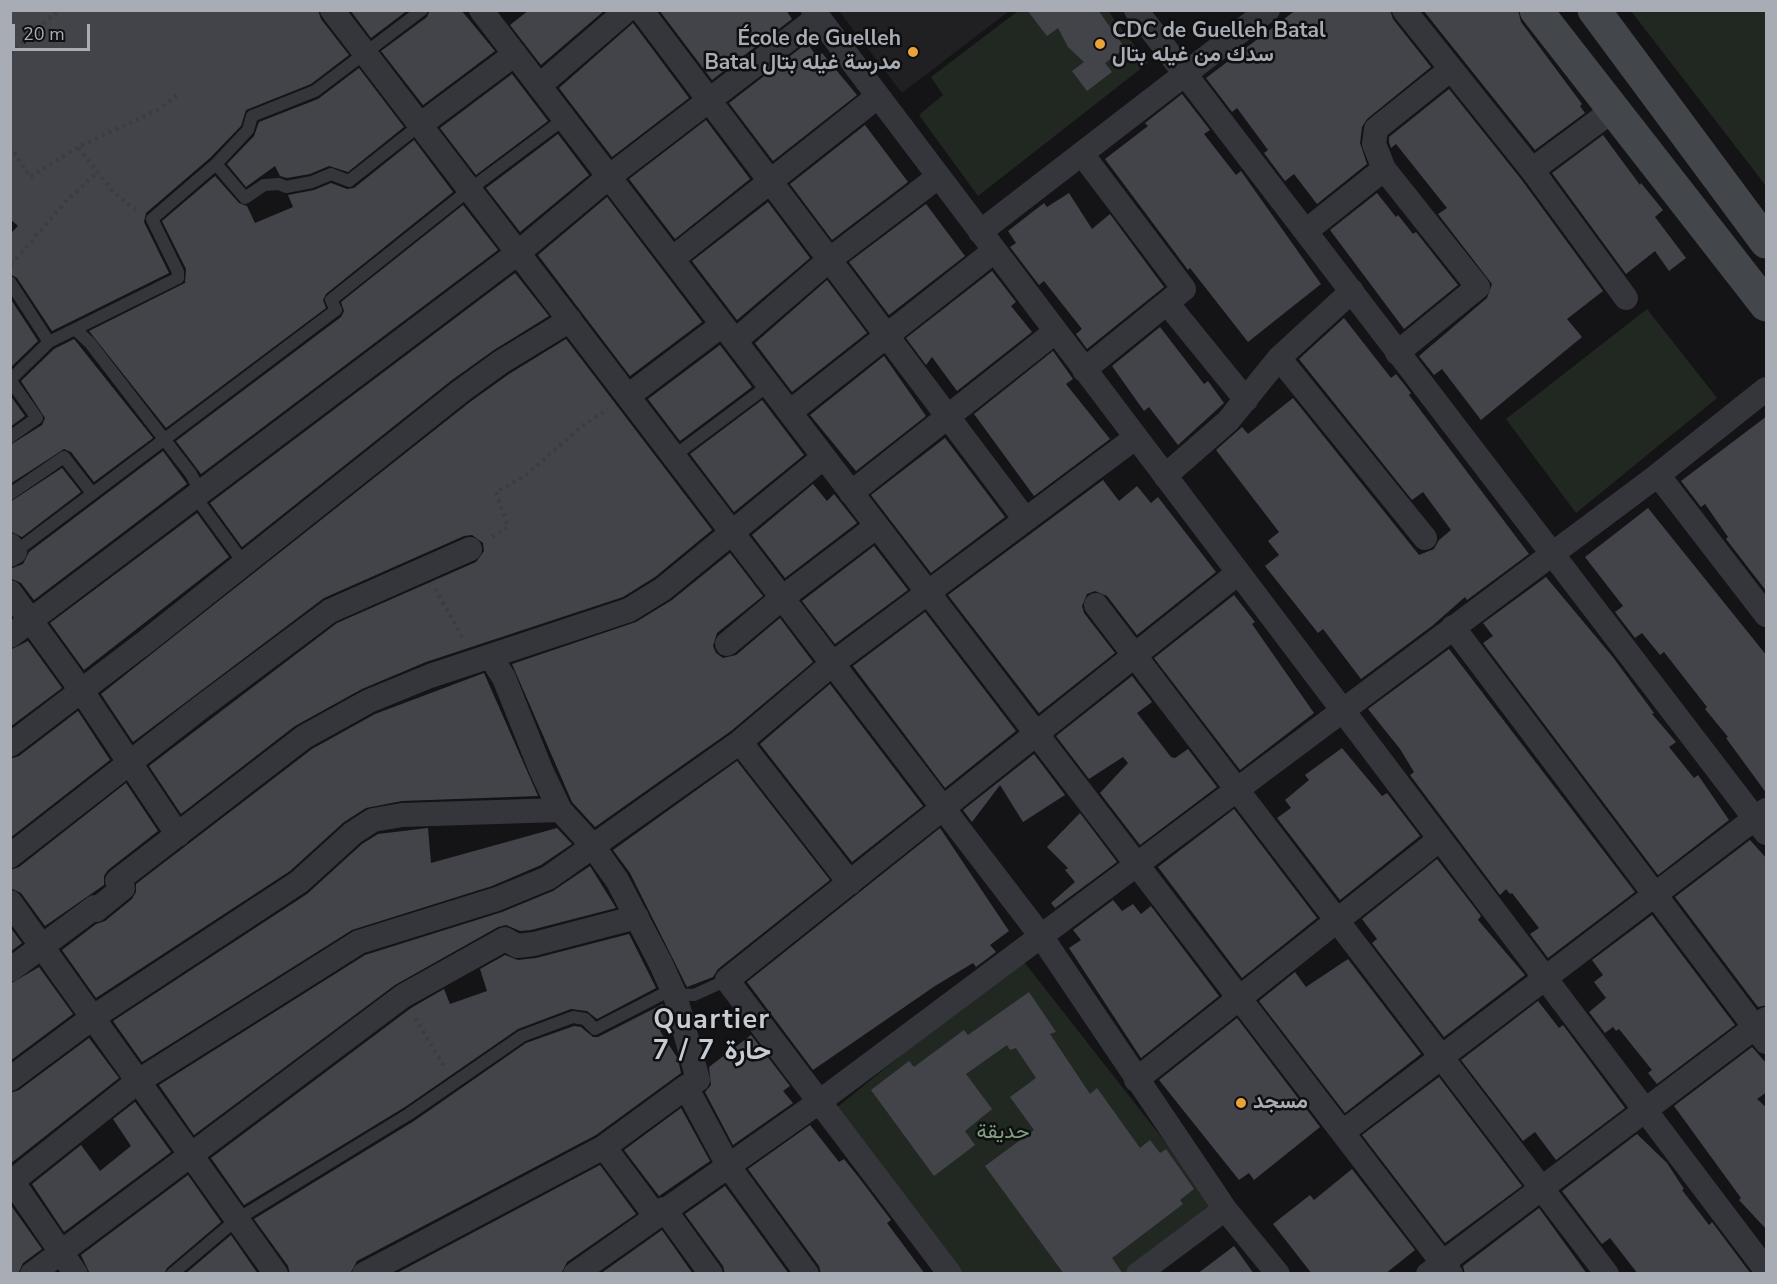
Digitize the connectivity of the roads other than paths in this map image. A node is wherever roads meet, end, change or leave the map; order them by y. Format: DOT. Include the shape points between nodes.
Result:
graph roads {
  1 [pos="332,10"];
  2 [pos="422,10"];
  3 [pos="627,10"];
  4 [pos="641,10"];
  5 [pos="1136,10"];
  6 [pos="1404,10"];
  7 [pos="1536,10"];
  8 [pos="1594,10"];
  9 [pos="1262,12"];
  10 [pos="493,14"];
  11 [pos="815,14"];
  12 [pos="365,53"];
  13 [pos="514,54"];
  14 [pos="1451,69"];
  15 [pos="1185,75"];
  16 [pos="538,86"];
  17 [pos="877,97"];
  18 [pos="709,98"];
  19 [pos="1613,110"];
  20 [pos="564,119"];
  21 [pos="420,125"];
  22 [pos="1082,154"];
  23 [pos="216,164"];
  24 [pos="1384,169"];
  25 [pos="1532,170"];
  26 [pos="610,176"];
  27 [pos="938,177"];
  28 [pos="771,182"];
  29 [pos="469,190"];
  30 [pos="1306,231"];
  31 [pos="987,242"];
  32 [pos="1767,242"];
  33 [pos="519,252"];
  34 [pos="672,259"];
  35 [pos="830,260"];
  36 [pos="10,282"];
  37 [pos="1353,291"];
  38 [pos="1626,298"];
  39 [pos="1167,303"];
  40 [pos="1767,305"];
  41 [pos="570,320"];
  42 [pos="76,330"];
  43 [pos="1055,332"];
  44 [pos="729,333"];
  45 [pos="887,337"];
  46 [pos="49,342"];
  47 [pos="1397,353"];
  48 [pos="1279,358"];
  49 [pos="1084,370"];
  50 [pos="10,380"];
  51 [pos="769,385"];
  52 [pos="1767,389"];
  53 [pos="628,396"];
  54 [pos="1246,400"];
  55 [pos="790,412"];
  56 [pos="946,416"];
  57 [pos="10,437"];
  58 [pos="1135,438"];
  59 [pos="164,439"];
  60 [pos="674,456"];
  61 [pos="824,457"];
  62 [pos="1658,475"];
  63 [pos="1165,476"];
  64 [pos="92,493"];
  65 [pos="197,493"];
  66 [pos="851,493"];
  67 [pos="10,494"];
  68 [pos="1024,519"];
  69 [pos="877,526"];
  70 [pos="731,532"];
  71 [pos="1425,538"];
  72 [pos="470,549"];
  73 [pos="12,551"];
  74 [pos="1551,554"];
  75 [pos="243,562"];
  76 [pos="1238,573"];
  77 [pos="10,592"];
  78 [pos="928,593"];
  79 [pos="782,598"];
  80 [pos="1096,605"];
  81 [pos="1767,615"];
  82 [pos="30,621"];
  83 [pos="1453,627"];
  84 [pos="10,636"];
  85 [pos="727,644"];
  86 [pos="1135,656"];
  87 [pos="482,658"];
  88 [pos="832,664"];
  89 [pos="81,690"];
  90 [pos="1342,710"];
  91 [pos="1037,734"];
  92 [pos="740,742"];
  93 [pos="10,745"];
  94 [pos="129,764"];
  95 [pos="1236,789"];
  96 [pos="942,808"];
  97 [pos="560,810"];
  98 [pos="1763,821"];
  99 [pos="178,835"];
  100 [pos="1440,839"];
  101 [pos="592,845"];
  102 [pos="10,856"];
  103 [pos="1136,864"];
  104 [pos="850,883"];
  105 [pos="1656,895"];
  106 [pos="10,902"];
  107 [pos="637,917"];
  108 [pos="1337,921"];
  109 [pos="1041,936"];
  110 [pos="43,948"];
  111 [pos="10,970"];
  112 [pos="1545,978"];
  113 [pos="727,980"];
  114 [pos="675,995"];
  115 [pos="1239,998"];
  116 [pos="92,1018"];
  117 [pos="1763,1029"];
  118 [pos="1442,1057"];
  119 [pos="10,1079"];
  120 [pos="1136,1080"];
  121 [pos="137,1082"];
  122 [pos="686,1087"];
  123 [pos="819,1102"];
  124 [pos="1646,1110"];
  125 [pos="1342,1132"];
  126 [pos="604,1147"];
  127 [pos="189,1155"];
  128 [pos="729,1167"];
  129 [pos="11,1180"];
  130 [pos="1542,1188"];
  131 [pos="1226,1209"];
  132 [pos="660,1212"];
  133 [pos="236,1220"];
  134 [pos="60,1252"];
  135 [pos="1440,1270"];
  136 [pos="1767,1270"];
  137 [pos="32,1274"];
  138 [pos="76,1274"];
  139 [pos="172,1274"];
  140 [pos="276,1274"];
  141 [pos="364,1274"];
  142 [pos="575,1274"];
  143 [pos="711,1274"];
  144 [pos="807,1274"];
  145 [pos="950,1274"];
  146 [pos="1138,1274"];
  147 [pos="1278,1274"];
  148 [pos="1607,1274"];
  1 -- 12 [label="street"];
  2 -- 12 [label="lane"];
  3 -- 16 [label="street"];
  4 -- 18 [label="street"];
  5 -- 15 [label="street"];
  6 -- 14 [label="street"];
  7 -- 19 [label="main road"];
  8 -- 32 [label="main road"];
  9 -- 15 [label="street"];
  10 -- 13 [label="street"];
  11 -- 17 [label="street"];
  11 -- 18 [label="street"];
  12 -- 21 [label="street"];
  12 -- 23 [label="lane" via="315,91 252,116 248,130"];
  13 -- 16 [label="street"];
  13 -- 21 [label="street"];
  14 -- 24 [label="street" via="1376,129 1374,144"];
  14 -- 25 [label="street"];
  15 -- 22 [label="street"];
  15 -- 30 [label="street"];
  16 -- 20 [label="street"];
  17 -- 27 [label="street"];
  17 -- 28 [label="street"];
  18 -- 26 [label="street"];
  18 -- 28 [label="street"];
  19 -- 25 [label="street"];
  19 -- 40 [label="main road"];
  20 -- 26 [label="street"];
  20 -- 29 [label="lane"];
  21 -- 23 [label="lane" via="349,181 331,174 286,187 264,185 245,198"];
  21 -- 29 [label="street"];
  22 -- 31 [label="street"];
  22 -- 39 [label="street" via="1184,288"];
  23 -- 42 [label="lane" via="152,219 178,278"];
  24 -- 30 [label="street"];
  24 -- 47 [label="street" via="1478,287"];
  25 -- 38 [label="street"];
  26 -- 33 [label="street"];
  26 -- 34 [label="street"];
  27 -- 31 [label="street"];
  27 -- 35 [label="street"];
  28 -- 34 [label="street"];
  28 -- 35 [label="street"];
  29 -- 33 [label="street"];
  29 -- 59 [label="lane" via="331,300 336,310"];
  30 -- 37 [label="street"];
  31 -- 43 [label="street"];
  31 -- 45 [label="street"];
  33 -- 41 [label="street"];
  33 -- 65 [label="street"];
  34 -- 44 [label="street"];
  35 -- 44 [label="street"];
  35 -- 45 [label="street"];
  36 -- 46 [label="lane"];
  37 -- 47 [label="street"];
  37 -- 48 [label="street"];
  39 -- 49 [label="street"];
  39 -- 54 [label="street"];
  41 -- 53 [label="street"];
  41 -- 75 [label="street" via="461,391"];
  42 -- 46 [label="lane"];
  42 -- 59 [label="lane" via="90,342"];
  43 -- 49 [label="street"];
  43 -- 56 [label="street"];
  44 -- 51 [label="street"];
  44 -- 53 [label="street"];
  45 -- 55 [label="street"];
  45 -- 56 [label="street"];
  46 -- 50 [label="lane"];
  47 -- 74 [label="street"];
  48 -- 54 [label="street"];
  48 -- 71 [label="street"];
  49 -- 58 [label="street"];
  50 -- 57 [label="lane" via="37,418"];
  51 -- 55 [label="street"];
  51 -- 60 [label="lane"];
  52 -- 62 [label="street"];
  53 -- 60 [label="street"];
  54 -- 63 [label="street"];
  55 -- 61 [label="street"];
  56 -- 66 [label="street"];
  56 -- 68 [label="street"];
  58 -- 63 [label="street"];
  58 -- 68 [label="street"];
  59 -- 64 [label="lane"];
  59 -- 65 [label="lane" via="191,474"];
  60 -- 70 [label="street"];
  61 -- 66 [label="street"];
  61 -- 70 [label="street"];
  62 -- 74 [label="street"];
  62 -- 81 [label="street"];
  63 -- 76 [label="street"];
  64 -- 67 [label="lane" via="64,457"];
  64 -- 73 [label="lane"];
  65 -- 75 [label="lane"];
  65 -- 82 [label="street"];
  66 -- 69 [label="street"];
  68 -- 78 [label="street"];
  69 -- 78 [label="street"];
  69 -- 79 [label="street"];
  70 -- 79 [label="street"];
  70 -- 87 [label="street" via="663,589 629,610"];
  72 -- 94 [label="street" via="330,611"];
  74 -- 83 [label="street"];
  74 -- 98 [label="street"];
  75 -- 89 [label="street"];
  76 -- 86 [label="street"];
  76 -- 90 [label="street"];
  77 -- 82 [label="street"];
  78 -- 88 [label="street"];
  78 -- 91 [label="street"];
  79 -- 85 [label="street"];
  79 -- 88 [label="street"];
  80 -- 86 [label="street"];
  82 -- 84 [label="street"];
  82 -- 89 [label="street"];
  83 -- 90 [label="street"];
  83 -- 105 [label="street"];
  86 -- 91 [label="street"];
  86 -- 95 [label="street"];
  87 -- 97 [label="street" via="504,678"];
  87 -- 99 [label="street" via="369,701 304,737"];
  88 -- 92 [label="street"];
  88 -- 96 [label="street"];
  89 -- 93 [label="street"];
  89 -- 94 [label="street"];
  90 -- 95 [label="street"];
  90 -- 100 [label="street"];
  91 -- 96 [label="street"];
  91 -- 103 [label="street"];
  92 -- 101 [label="street"];
  92 -- 104 [label="street"];
  94 -- 99 [label="street"];
  94 -- 102 [label="street"];
  95 -- 103 [label="street"];
  95 -- 108 [label="street"];
  96 -- 104 [label="street"];
  96 -- 109 [label="street"];
  97 -- 101 [label="street"];
  97 -- 116 [label="street" via="402,814 372,820 299,882"];
  98 -- 105 [label="street"];
  99 -- 110 [label="street" via="117,881 123,888"];
  100 -- 108 [label="street"];
  100 -- 112 [label="street"];
  101 -- 107 [label="street"];
  101 -- 121 [label="street" via="548,878 497,899 359,942"];
  103 -- 109 [label="street"];
  103 -- 115 [label="street"];
  104 -- 113 [label="street"];
  105 -- 112 [label="street"];
  105 -- 117 [label="street"];
  106 -- 110 [label="street"];
  107 -- 114 [label="street"];
  107 -- 127 [label="street" via="534,944 517,946 505,939 403,996"];
  108 -- 115 [label="street"];
  108 -- 118 [label="street"];
  109 -- 120 [label="street"];
  109 -- 123 [label="street"];
  110 -- 111 [label="street"];
  110 -- 116 [label="street"];
  112 -- 118 [label="street"];
  112 -- 124 [label="street"];
  113 -- 114 [label="lane" via="694,995"];
  113 -- 123 [label="street"];
  114 -- 122 [label="street" via="698,1080"];
  114 -- 133 [label="lane" via="663,994 595,1029 585,1019 573,1017 522,1036 455,1084"];
  115 -- 120 [label="street"];
  115 -- 125 [label="street"];
  116 -- 119 [label="street"];
  116 -- 121 [label="street"];
  117 -- 124 [label="street"];
  118 -- 125 [label="street"];
  118 -- 130 [label="street"];
  120 -- 131 [label="street"];
  121 -- 127 [label="street"];
  121 -- 129 [label="street"];
  122 -- 126 [label="street"];
  122 -- 128 [label="street"];
  123 -- 128 [label="street"];
  123 -- 145 [label="street"];
  124 -- 130 [label="street"];
  124 -- 136 [label="street"];
  125 -- 135 [label="street"];
  126 -- 132 [label="street"];
  126 -- 141 [label="street"];
  127 -- 133 [label="street"];
  127 -- 134 [label="street"];
  128 -- 132 [label="street"];
  128 -- 144 [label="street"];
  129 -- 134 [label="street"];
  130 -- 135 [label="street"];
  130 -- 148 [label="street"];
  131 -- 146 [label="street"];
  131 -- 147 [label="street"];
  132 -- 142 [label="street"];
  132 -- 143 [label="street"];
  133 -- 139 [label="lane"];
  133 -- 140 [label="street"];
  134 -- 137 [label="street"];
  134 -- 138 [label="street"];
}
